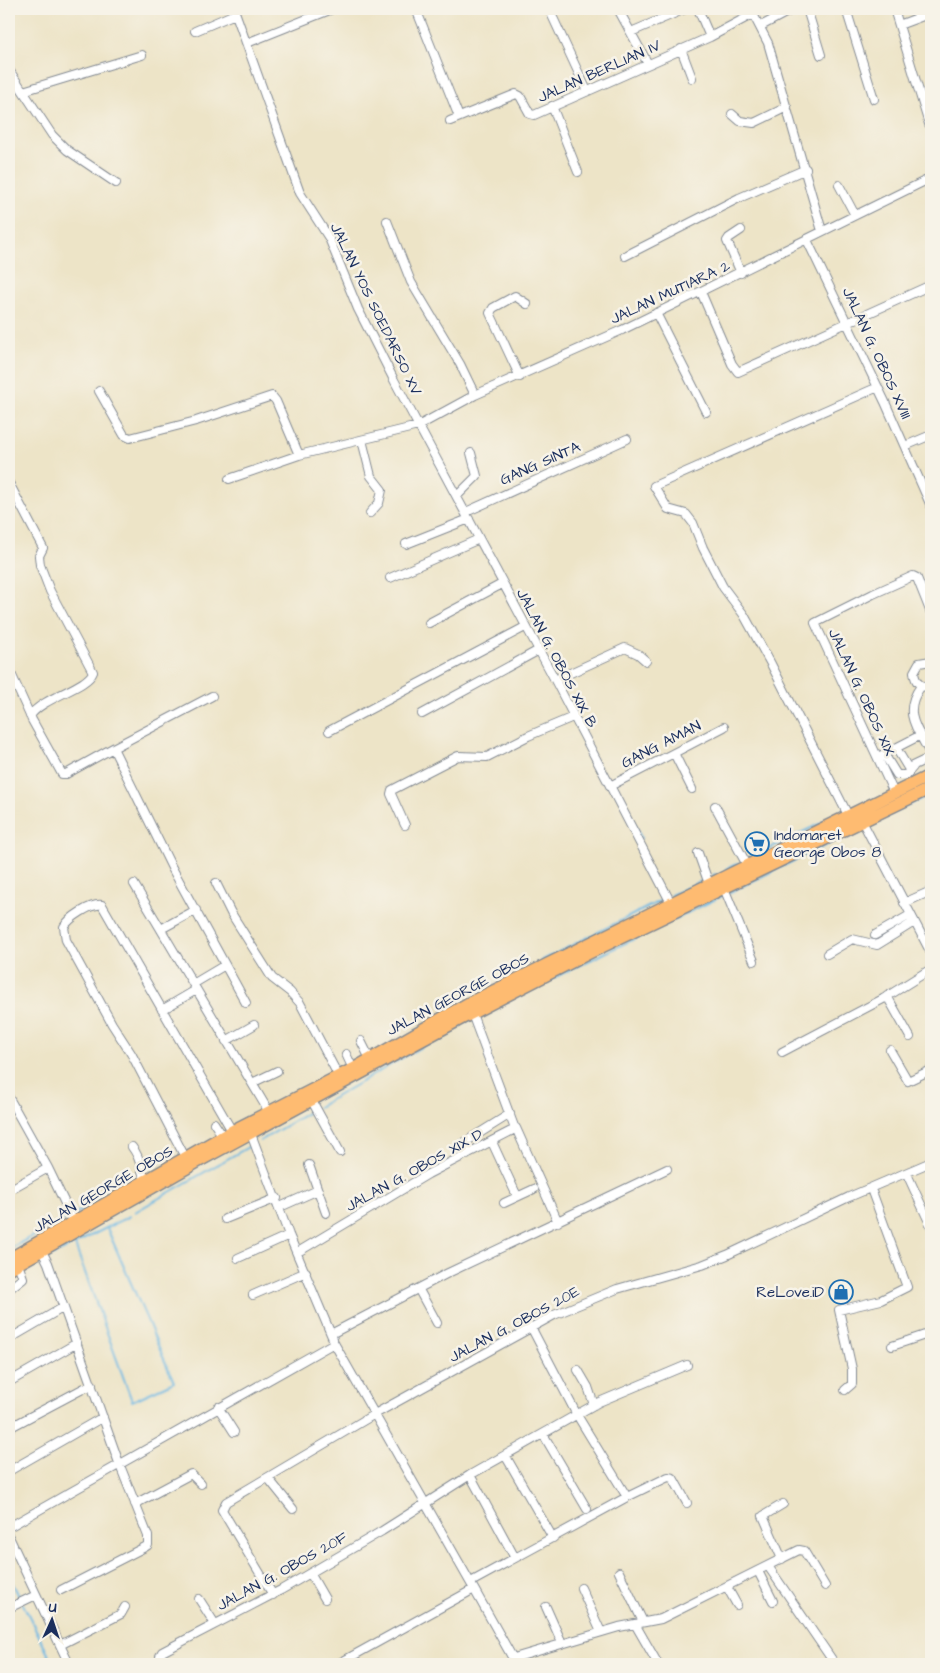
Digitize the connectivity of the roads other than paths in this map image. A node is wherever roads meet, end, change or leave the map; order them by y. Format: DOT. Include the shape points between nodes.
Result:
graph roads {
  1 [pos="332,9"];
  2 [pos="416,9"];
  3 [pos="549,9"];
  4 [pos="618,9"];
  5 [pos="685,9"];
  6 [pos="698,9"];
  7 [pos="793,9"];
  8 [pos="807,9"];
  9 [pos="846,9"];
  10 [pos="894,9"];
  11 [pos="235,11"];
  12 [pos="931,13"];
  13 [pos="899,25"];
  14 [pos="761,26"];
  15 [pos="195,30"];
  16 [pos="631,32"];
  17 [pos="710,37"];
  18 [pos="247,43"];
  19 [pos="681,50"];
  20 [pos="142,55"];
  21 [pos="821,55"];
  22 [pos="648,64"];
  23 [pos="9,70"];
  24 [pos="692,78"];
  25 [pos="587,91"];
  26 [pos="23,92"];
  27 [pos="874,99"];
  28 [pos="552,106"];
  29 [pos="787,107"];
  30 [pos="732,114"];
  31 [pos="458,117"];
  32 [pos="450,121"];
  33 [pos="929,124"];
  34 [pos="806,169"];
  35 [pos="578,172"];
  36 [pos="931,178"];
  37 [pos="116,183"];
  38 [pos="839,185"];
  39 [pos="855,215"];
  40 [pos="387,221"];
  41 [pos="741,230"];
  42 [pos="822,231"];
  43 [pos="807,240"];
  44 [pos="625,256"];
  45 [pos="741,273"];
  46 [pos="931,285"];
  47 [pos="701,292"];
  48 [pos="527,304"];
  49 [pos="656,314"];
  50 [pos="847,322"];
  51 [pos="520,377"];
  52 [pos="878,388"];
  53 [pos="99,390"];
  54 [pos="475,395"];
  55 [pos="706,412"];
  56 [pos="418,426"];
  57 [pos="931,435"];
  58 [pos="627,439"];
  59 [pos="362,440"];
  60 [pos="905,446"];
  61 [pos="471,453"];
  62 [pos="300,455"];
  63 [pos="229,479"];
  64 [pos="9,483"];
  65 [pos="928,489"];
  66 [pos="457,496"];
  67 [pos="931,506"];
  68 [pos="370,513"];
  69 [pos="467,516"];
  70 [pos="480,539"];
  71 [pos="406,544"];
  72 [pos="390,578"];
  73 [pos="502,584"];
  74 [pos="931,613"];
  75 [pos="429,622"];
  76 [pos="525,628"];
  77 [pos="539,650"];
  78 [pos="646,661"];
  79 [pos="931,661"];
  80 [pos="9,669"];
  81 [pos="555,680"];
  82 [pos="921,686"];
  83 [pos="931,687"];
  84 [pos="212,696"];
  85 [pos="422,714"];
  86 [pos="30,716"];
  87 [pos="573,717"];
  88 [pos="724,727"];
  89 [pos="329,731"];
  90 [pos="921,735"];
  91 [pos="113,748"];
  92 [pos="896,748"];
  93 [pos="674,753"];
  94 [pos="881,756"];
  95 [pos="931,756"];
  96 [pos="913,767"];
  97 [pos="931,775"];
  98 [pos="610,786"];
  99 [pos="931,788"];
  100 [pos="692,789"];
  101 [pos="893,790"];
  102 [pos="715,806"];
  103 [pos="847,812"];
  104 [pos="862,821"];
  105 [pos="405,825"];
  106 [pos="698,853"];
  107 [pos="747,865"];
  108 [pos="216,883"];
  109 [pos="134,884"];
  110 [pos="710,884"];
  111 [pos="724,888"];
  112 [pos="931,891"];
  113 [pos="670,903"];
  114 [pos="904,903"];
  115 [pos="196,910"];
  116 [pos="912,918"];
  117 [pos="161,930"];
  118 [pos="875,935"];
  119 [pos="931,953"];
  120 [pos="827,954"];
  121 [pos="754,961"];
  122 [pos="225,965"];
  123 [pos="931,969"];
  124 [pos="195,987"];
  125 [pos="887,996"];
  126 [pos="246,1003"];
  127 [pos="162,1010"];
  128 [pos="472,1014"];
  129 [pos="254,1025"];
  130 [pos="910,1037"];
  131 [pos="226,1041"];
  132 [pos="361,1042"];
  133 [pos="890,1050"];
  134 [pos="782,1052"];
  135 [pos="346,1054"];
  136 [pos="370,1059"];
  137 [pos="353,1069"];
  138 [pos="931,1070"];
  139 [pos="277,1071"];
  140 [pos="338,1076"];
  141 [pos="252,1083"];
  142 [pos="9,1098"];
  143 [pos="312,1101"];
  144 [pos="269,1112"];
  145 [pos="510,1114"];
  146 [pos="214,1123"];
  147 [pos="516,1128"];
  148 [pos="251,1134"];
  149 [pos="228,1135"];
  150 [pos="492,1142"];
  151 [pos="132,1147"];
  152 [pos="340,1152"];
  153 [pos="467,1155"];
  154 [pos="186,1159"];
  155 [pos="931,1162"];
  156 [pos="309,1165"];
  157 [pos="48,1168"];
  158 [pos="667,1169"];
  159 [pos="908,1174"];
  160 [pos="146,1181"];
  161 [pos="534,1189"];
  162 [pos="871,1189"];
  163 [pos="9,1190"];
  164 [pos="318,1190"];
  165 [pos="516,1196"];
  166 [pos="277,1198"];
  167 [pos="504,1203"];
  168 [pos="280,1207"];
  169 [pos="928,1208"];
  170 [pos="326,1213"];
  171 [pos="225,1219"];
  172 [pos="74,1222"];
  173 [pos="558,1222"];
  174 [pos="931,1226"];
  175 [pos="289,1235"];
  176 [pos="298,1252"];
  177 [pos="43,1253"];
  178 [pos="238,1258"];
  179 [pos="16,1266"];
  180 [pos="306,1272"];
  181 [pos="9,1289"];
  182 [pos="418,1290"];
  183 [pos="254,1295"];
  184 [pos="64,1308"];
  185 [pos="437,1323"];
  186 [pos="532,1328"];
  187 [pos="931,1333"];
  188 [pos="331,1334"];
  189 [pos="9,1338"];
  190 [pos="77,1343"];
  191 [pos="334,1343"];
  192 [pos="892,1346"];
  193 [pos="687,1365"];
  194 [pos="578,1370"];
  195 [pos="9,1382"];
  196 [pos="92,1384"];
  197 [pos="845,1390"];
  198 [pos="594,1405"];
  199 [pos="218,1407"];
  200 [pos="373,1414"];
  201 [pos="577,1415"];
  202 [pos="103,1416"];
  203 [pos="9,1428"];
  204 [pos="234,1432"];
  205 [pos="543,1434"];
  206 [pos="506,1455"];
  207 [pos="119,1463"];
  208 [pos="9,1471"];
  209 [pos="470,1475"];
  210 [pos="268,1478"];
  211 [pos="201,1484"];
  212 [pos="627,1497"];
  213 [pos="425,1502"];
  214 [pos="687,1503"];
  215 [pos="135,1504"];
  216 [pos="783,1504"];
  217 [pos="293,1509"];
  218 [pos="587,1509"];
  219 [pos="9,1527"];
  220 [pos="9,1537"];
  221 [pos="553,1538"];
  222 [pos="515,1558"];
  223 [pos="782,1559"];
  224 [pos="768,1566"];
  225 [pos="758,1571"];
  226 [pos="619,1572"];
  227 [pos="310,1573"];
  228 [pos="473,1586"];
  229 [pos="825,1586"];
  230 [pos="727,1587"];
  231 [pos="582,1588"];
  232 [pos="61,1590"];
  233 [pos="36,1595"];
  234 [pos="272,1595"];
  235 [pos="199,1599"];
  236 [pos="325,1600"];
  237 [pos="774,1601"];
  238 [pos="736,1605"];
  239 [pos="125,1607"];
  240 [pos="546,1607"];
  241 [pos="9,1608"];
  242 [pos="639,1623"];
  243 [pos="215,1624"];
  244 [pos="602,1632"];
  245 [pos="562,1643"];
  246 [pos="60,1645"];
  247 [pos="515,1661"];
  248 [pos="69,1664"];
  249 [pos="164,1664"];
  250 [pos="338,1664"];
  251 [pos="658,1664"];
  252 [pos="835,1664"];
  1 -- 18 [label="street"];
  2 -- 31 [label="street"];
  3 -- 25 [label="street"];
  4 -- 16 [label="street"];
  5 -- 16 [label="street"];
  6 -- 17 [label="street"];
  7 -- 14 [label="street"];
  8 -- 21 [label="street"];
  9 -- 27 [label="street"];
  10 -- 13 [label="street"];
  11 -- 15 [label="street"];
  11 -- 18 [label="street, JALAN YOS SOEDARSO XV"];
  12 -- 13 [label="street"];
  13 -- 33 [label="street"];
  14 -- 17 [label="street, JALAN BERLIAN IV" via="753,14"];
  14 -- 29 [label="street"];
  16 -- 22 [label="street"];
  17 -- 19 [label="street, JALAN BERLIAN IV"];
  18 -- 56 [label="street, JALAN YOS SOEDARSO XV" via="300,193 329,238 358,309"];
  19 -- 22 [label="street, JALAN BERLIAN IV"];
  19 -- 24 [label="street"];
  20 -- 26 [label="street"];
  22 -- 25 [label="street, JALAN BERLIAN IV"];
  23 -- 26 [label="street"];
  25 -- 28 [label="street, JALAN BERLIAN IV"];
  26 -- 37 [label="street" via="60,142"];
  28 -- 31 [label="street, JALAN BERLIAN IV" via="532,115 516,94"];
  28 -- 35 [label="street"];
  29 -- 30 [label="street" via="754,123 740,121"];
  29 -- 34 [label="street"];
  31 -- 32 [label="street, JALAN BERLIAN IV"];
  34 -- 42 [label="street"];
  34 -- 44 [label="street" via="739,198"];
  36 -- 39 [label="street, JALAN MUTIARA 2"];
  38 -- 39 [label="street"];
  39 -- 42 [label="street, JALAN MUTIARA 2"];
  40 -- 54 [label="street" via="411,282"];
  41 -- 45 [label="street" via="727,241"];
  42 -- 43 [label="street, JALAN MUTIARA 2"];
  43 -- 45 [label="street, JALAN MUTIARA 2"];
  43 -- 50 [label="street, JALAN G. OBOS XVIII"];
  45 -- 47 [label="street, JALAN MUTIARA 2"];
  46 -- 50 [label="street"];
  47 -- 49 [label="street, JALAN MUTIARA 2"];
  47 -- 50 [label="street" via="738,372"];
  48 -- 51 [label="street" via="515,296 490,313"];
  49 -- 51 [label="street, JALAN MUTIARA 2"];
  49 -- 55 [label="street"];
  50 -- 52 [label="street, JALAN G. OBOS XVIII"];
  51 -- 54 [label="street, JALAN MUTIARA 2"];
  52 -- 60 [label="street, JALAN G. OBOS XVIII"];
  52 -- 103 [label="street" via="654,486 668,509 686,514 693,523 723,587 744,615"];
  53 -- 62 [label="street" via="124,435 130,438 272,396"];
  54 -- 56 [label="street, JALAN MUTIARA 2"];
  56 -- 59 [label="street, JALAN MUTIARA 2"];
  56 -- 66 [label="street, JALAN G. OBOS XIX B"];
  57 -- 60 [label="street"];
  58 -- 69 [label="street, GANG SINTA"];
  59 -- 62 [label="street, JALAN MUTIARA 2"];
  59 -- 68 [label="street" via="371,476 382,490 379,503"];
  60 -- 65 [label="street, JALAN G. OBOS XVIII"];
  61 -- 66 [label="street" via="477,476"];
  62 -- 63 [label="street, JALAN MUTIARA 2"];
  64 -- 86 [label="street" via="43,548 39,562 50,591 93,672 92,676 39,705"];
  65 -- 67 [label="street, JALAN G. OBOS XVIII"];
  66 -- 69 [label="street, JALAN G. OBOS XIX B"];
  69 -- 70 [label="street, JALAN G. OBOS XIX B"];
  69 -- 71 [label="street, GANG SINTA"];
  70 -- 72 [label="street"];
  70 -- 73 [label="street, JALAN G. OBOS XIX B"];
  73 -- 75 [label="street"];
  73 -- 76 [label="street, JALAN G. OBOS XIX B"];
  74 -- 94 [label="street, JALAN G. OBOS XIX" via="917,578 913,576 815,623"];
  76 -- 77 [label="street, JALAN G. OBOS XIX B"];
  76 -- 89 [label="street"];
  77 -- 81 [label="street, JALAN G. OBOS XIX B"];
  77 -- 85 [label="street"];
  78 -- 81 [label="street" via="625,648"];
  79 -- 82 [label="street" via="924,661 916,667 915,678"];
  80 -- 86 [label="street"];
  81 -- 87 [label="street, JALAN G. OBOS XIX B"];
  82 -- 83 [label="street"];
  82 -- 90 [label="street" via="914,695 910,712"];
  84 -- 91 [label="street"];
  86 -- 91 [label="street" via="62,774"];
  87 -- 98 [label="street, JALAN G. OBOS XIX B"];
  87 -- 105 [label="street" via="487,757 458,756 392,790"];
  88 -- 93 [label="street, GANG AMAN"];
  90 -- 92 [label="street"];
  90 -- 95 [label="street"];
  91 -- 115 [label="street"];
  92 -- 94 [label="street"];
  92 -- 96 [label="street" via="906,767"];
  93 -- 98 [label="street, GANG AMAN"];
  93 -- 100 [label="street"];
  94 -- 96 [label="street" via="897,775 906,775"];
  94 -- 101 [label="street, JALAN G. OBOS XIX"];
  95 -- 96 [label="street"];
  97 -- 101 [label="main road, JALAN GEORGE OBOS"];
  98 -- 113 [label="street, JALAN G. OBOS XIX B"];
  99 -- 104 [label="main road, JALAN GEORGE OBOS"];
  101 -- 103 [label="main road, JALAN GEORGE OBOS"];
  102 -- 107 [label="street"];
  103 -- 107 [label="main road, JALAN GEORGE OBOS"];
  104 -- 111 [label="main road, JALAN GEORGE OBOS"];
  104 -- 114 [label="street"];
  106 -- 110 [label="street"];
  107 -- 110 [label="main road, JALAN GEORGE OBOS"];
  108 -- 140 [label="street" via="272,978 300,1003"];
  109 -- 117 [label="street"];
  110 -- 113 [label="main road, JALAN GEORGE OBOS"];
  111 -- 121 [label="street"];
  111 -- 128 [label="main road, JALAN GEORGE OBOS"];
  112 -- 114 [label="street"];
  113 -- 136 [label="main road, JALAN GEORGE OBOS" via="467,1004"];
  114 -- 116 [label="street"];
  115 -- 117 [label="street"];
  115 -- 122 [label="street"];
  116 -- 118 [label="street"];
  116 -- 119 [label="street"];
  116 -- 120 [label="street" via="876,945 852,938"];
  117 -- 124 [label="street"];
  122 -- 124 [label="street"];
  122 -- 126 [label="street"];
  123 -- 125 [label="street"];
  124 -- 127 [label="street"];
  124 -- 131 [label="street"];
  125 -- 130 [label="street"];
  125 -- 134 [label="street"];
  127 -- 149 [label="street"];
  127 -- 154 [label="street" via="102,905 94,906 67,922 66,940 132,1055"];
  128 -- 143 [label="main road, JALAN GEORGE OBOS"];
  128 -- 145 [label="street"];
  129 -- 131 [label="street"];
  131 -- 141 [label="street"];
  132 -- 136 [label="street"];
  133 -- 138 [label="street" via="908,1081"];
  135 -- 137 [label="street"];
  136 -- 137 [label="main road, JALAN GEORGE OBOS"];
  137 -- 140 [label="main road, JALAN GEORGE OBOS"];
  139 -- 141 [label="street"];
  140 -- 144 [label="main road, JALAN GEORGE OBOS"];
  141 -- 144 [label="street"];
  142 -- 157 [label="street"];
  143 -- 148 [label="main road, JALAN GEORGE OBOS"];
  143 -- 152 [label="street"];
  144 -- 149 [label="main road, JALAN GEORGE OBOS"];
  145 -- 147 [label="street"];
  145 -- 153 [label="street" via="462,1144"];
  146 -- 149 [label="street"];
  147 -- 150 [label="street, JALAN G. OBOS XIX D"];
  147 -- 173 [label="street"];
  148 -- 166 [label="street"];
  148 -- 177 [label="main road, JALAN GEORGE OBOS"];
  149 -- 154 [label="main road, JALAN GEORGE OBOS"];
  150 -- 153 [label="street, JALAN G. OBOS XIX D"];
  150 -- 165 [label="street"];
  151 -- 160 [label="street" via="140,1157"];
  153 -- 176 [label="street, JALAN G. OBOS XIX D" via="428,1174"];
  154 -- 160 [label="main road, JALAN GEORGE OBOS"];
  155 -- 159 [label="street, JALAN G. OBOS 20E"];
  156 -- 164 [label="street"];
  157 -- 163 [label="street"];
  157 -- 172 [label="street"];
  158 -- 173 [label="street"];
  159 -- 162 [label="street, JALAN G. OBOS 20E"];
  159 -- 169 [label="street"];
  160 -- 172 [label="main road, JALAN GEORGE OBOS"];
  161 -- 165 [label="street"];
  162 -- 186 [label="street, JALAN G. OBOS 20E" via="702,1264 592,1298"];
  162 -- 197 [label="street" via="907,1287 881,1300 839,1310 853,1379"];
  164 -- 168 [label="street"];
  164 -- 170 [label="street"];
  165 -- 167 [label="street"];
  166 -- 168 [label="street"];
  166 -- 171 [label="street"];
  168 -- 175 [label="street"];
  169 -- 174 [label="street"];
  172 -- 177 [label="main road, JALAN GEORGE OBOS"];
  173 -- 182 [label="street"];
  175 -- 176 [label="street"];
  175 -- 178 [label="street"];
  176 -- 180 [label="street"];
  177 -- 179 [label="main road, JALAN GEORGE OBOS"];
  177 -- 184 [label="street"];
  179 -- 181 [label="street" via="22,1280"];
  180 -- 183 [label="street"];
  180 -- 188 [label="street"];
  182 -- 185 [label="street"];
  182 -- 188 [label="street"];
  184 -- 189 [label="street"];
  184 -- 190 [label="street"];
  186 -- 200 [label="street, JALAN G. OBOS 20E"];
  186 -- 201 [label="street"];
  187 -- 192 [label="street"];
  188 -- 191 [label="street"];
  190 -- 195 [label="street"];
  190 -- 196 [label="street"];
  191 -- 199 [label="street"];
  191 -- 200 [label="street"];
  193 -- 198 [label="street, JALAN G. OBOS 20F"];
  194 -- 198 [label="street"];
  196 -- 202 [label="street"];
  196 -- 203 [label="street"];
  198 -- 201 [label="street, JALAN G. OBOS 20F"];
  199 -- 204 [label="street"];
  199 -- 207 [label="street"];
  200 -- 210 [label="street, JALAN G. OBOS 20E"];
  200 -- 213 [label="street"];
  201 -- 205 [label="street, JALAN G. OBOS 20F"];
  201 -- 212 [label="street"];
  202 -- 207 [label="street"];
  202 -- 208 [label="street"];
  205 -- 206 [label="street, JALAN G. OBOS 20F"];
  205 -- 218 [label="street"];
  206 -- 209 [label="street, JALAN G. OBOS 20F"];
  206 -- 221 [label="street"];
  207 -- 215 [label="street"];
  207 -- 219 [label="street"];
  209 -- 213 [label="street, JALAN G. OBOS 20F"];
  209 -- 222 [label="street"];
  210 -- 217 [label="street"];
  210 -- 234 [label="street, JALAN G. OBOS 20E" via="226,1502 222,1510"];
  211 -- 215 [label="street" via="191,1474"];
  212 -- 214 [label="street" via="670,1476"];
  212 -- 221 [label="street"];
  213 -- 227 [label="street, JALAN G. OBOS 20F"];
  213 -- 228 [label="street"];
  215 -- 232 [label="street" via="148,1544"];
  216 -- 223 [label="street" via="763,1516"];
  220 -- 233 [label="street"];
  221 -- 222 [label="street"];
  222 -- 228 [label="street"];
  223 -- 224 [label="street"];
  223 -- 229 [label="street" via="802,1550"];
  224 -- 225 [label="street"];
  224 -- 252 [label="street"];
  225 -- 230 [label="street"];
  225 -- 237 [label="street"];
  226 -- 242 [label="street"];
  227 -- 234 [label="street, JALAN G. OBOS 20F"];
  227 -- 236 [label="street"];
  228 -- 247 [label="street"];
  228 -- 250 [label="street"];
  230 -- 238 [label="street"];
  230 -- 242 [label="street" via="673,1614"];
  231 -- 244 [label="street"];
  233 -- 241 [label="street"];
  233 -- 246 [label="street"];
  234 -- 243 [label="street, JALAN G. OBOS 20F"];
  235 -- 243 [label="street"];
  239 -- 246 [label="street" via="122,1614"];
  240 -- 245 [label="street"];
  242 -- 244 [label="street"];
  242 -- 251 [label="street"];
  243 -- 249 [label="street, JALAN G. OBOS 20F" via="162,1652 160,1656"];
  244 -- 245 [label="street"];
  245 -- 247 [label="street"];
  246 -- 248 [label="street"];
}
